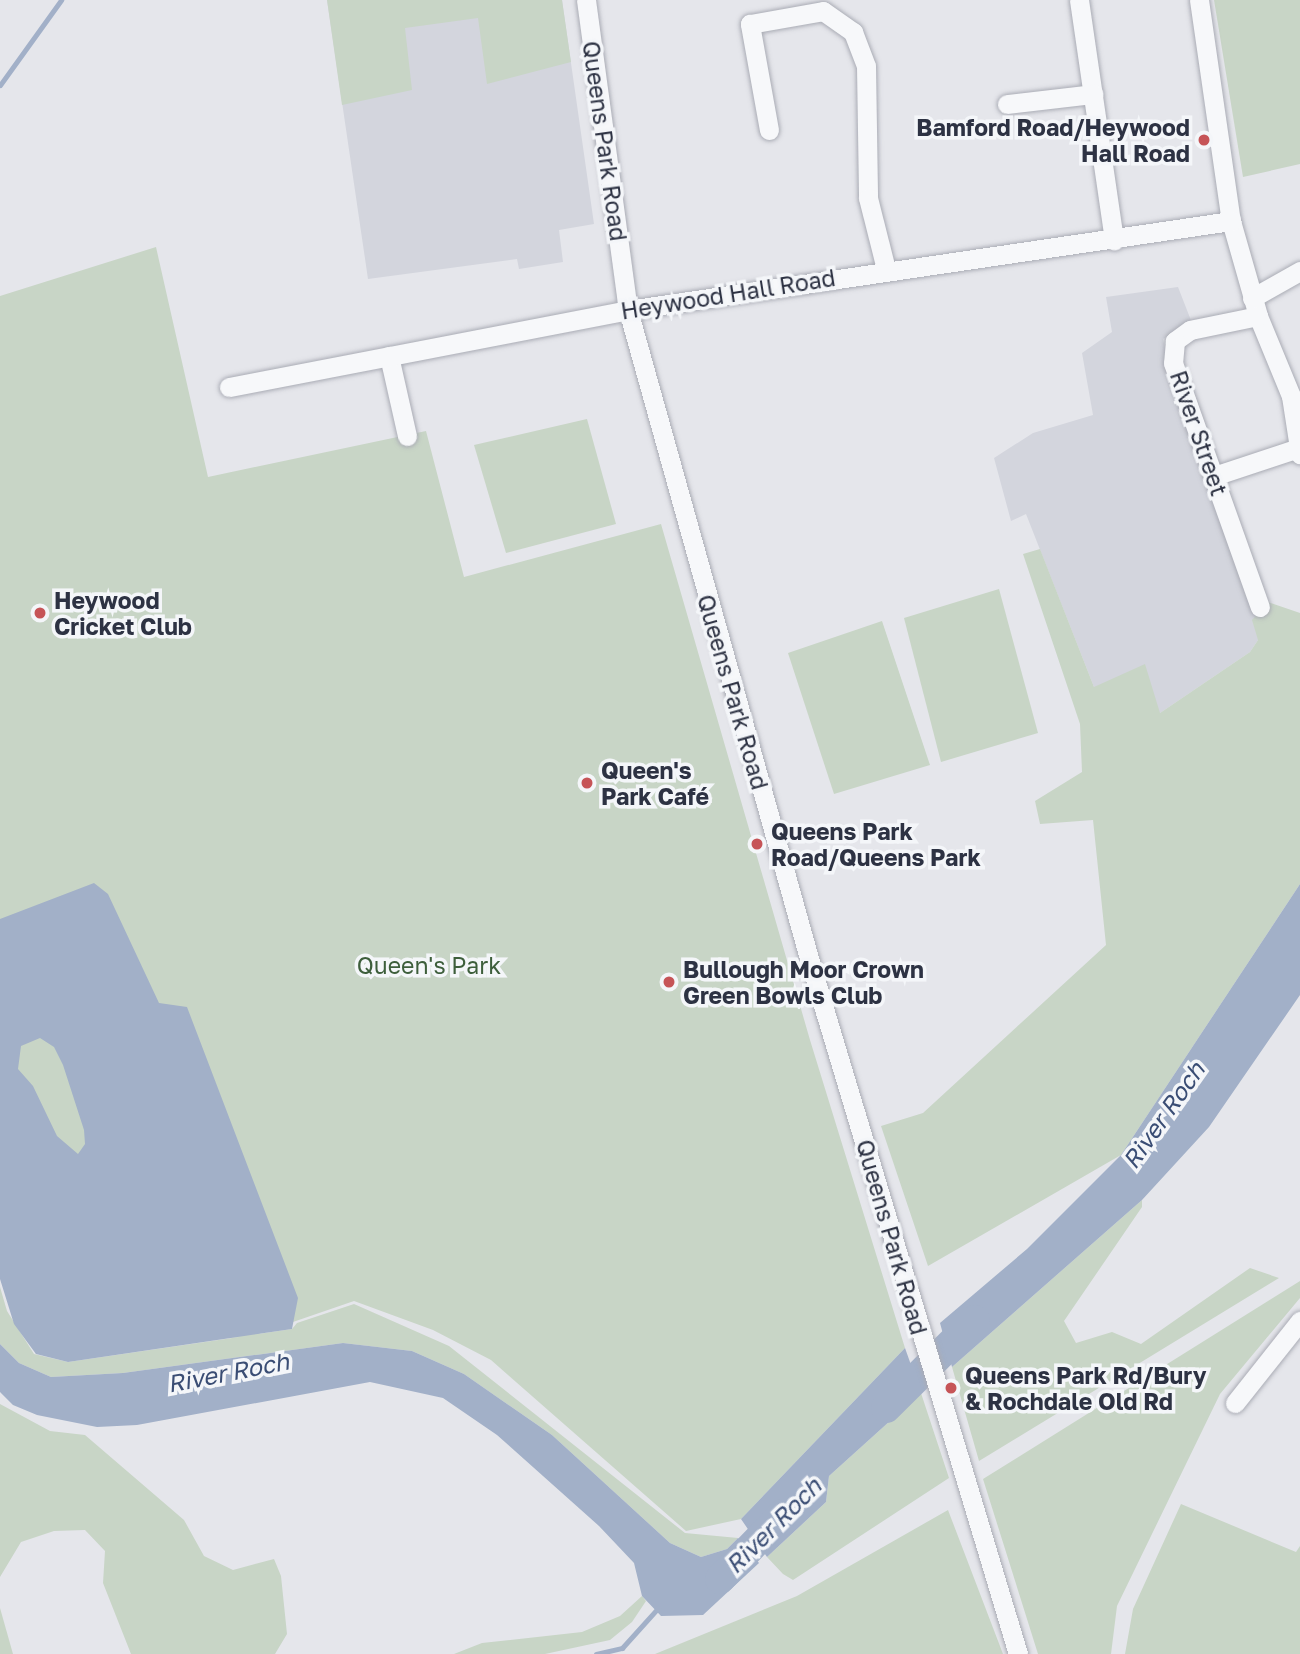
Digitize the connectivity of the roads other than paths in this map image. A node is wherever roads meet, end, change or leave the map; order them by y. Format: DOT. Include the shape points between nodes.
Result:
graph roads {
  1 [pos="586,0"];
  2 [pos="1079,0"];
  3 [pos="1199,0"];
  4 [pos="1093,94"];
  5 [pos="1007,104"];
  6 [pos="769,130"];
  7 [pos="1231,220"];
  8 [pos="1114,240"];
  9 [pos="886,270"];
  10 [pos="1300,271"];
  11 [pos="1255,307"];
  12 [pos="628,310"];
  13 [pos="389,355"];
  14 [pos="229,387"];
  15 [pos="1296,395"];
  16 [pos="407,436"];
  17 [pos="1299,451"];
  18 [pos="1214,476"];
  19 [pos="1261,607"];
  20 [pos="1300,1321"];
  21 [pos="1235,1402"];
  22 [pos="1018,1654"];
  1 -- 12 [label="street, Queens Park Road"];
  2 -- 4 [label="street"];
  3 -- 7 [label="street"];
  4 -- 5 [label="street"];
  4 -- 8 [label="street"];
  6 -- 9 [label="street" via="750,24 823,11 853,32 866,66 868,198"];
  7 -- 8 [label="street, Heywood Hall Road"];
  7 -- 11 [label="street"];
  8 -- 9 [label="street, Heywood Hall Road"];
  9 -- 12 [label="street, Heywood Hall Road"];
  10 -- 11 [label="street, River Street"];
  11 -- 15 [label="street"];
  11 -- 18 [label="street, River Street" via="1190,330 1175,341 1173,363"];
  12 -- 13 [label="street, Heywood Hall Road"];
  12 -- 22 [label="street, Queens Park Road" via="799,925"];
  13 -- 14 [label="street, Heywood Hall Road"];
  13 -- 16 [label="street"];
  15 -- 17 [label="street"];
  17 -- 18 [label="street"];
  18 -- 19 [label="street, River Street"];
  20 -- 21 [label="street"];
}
